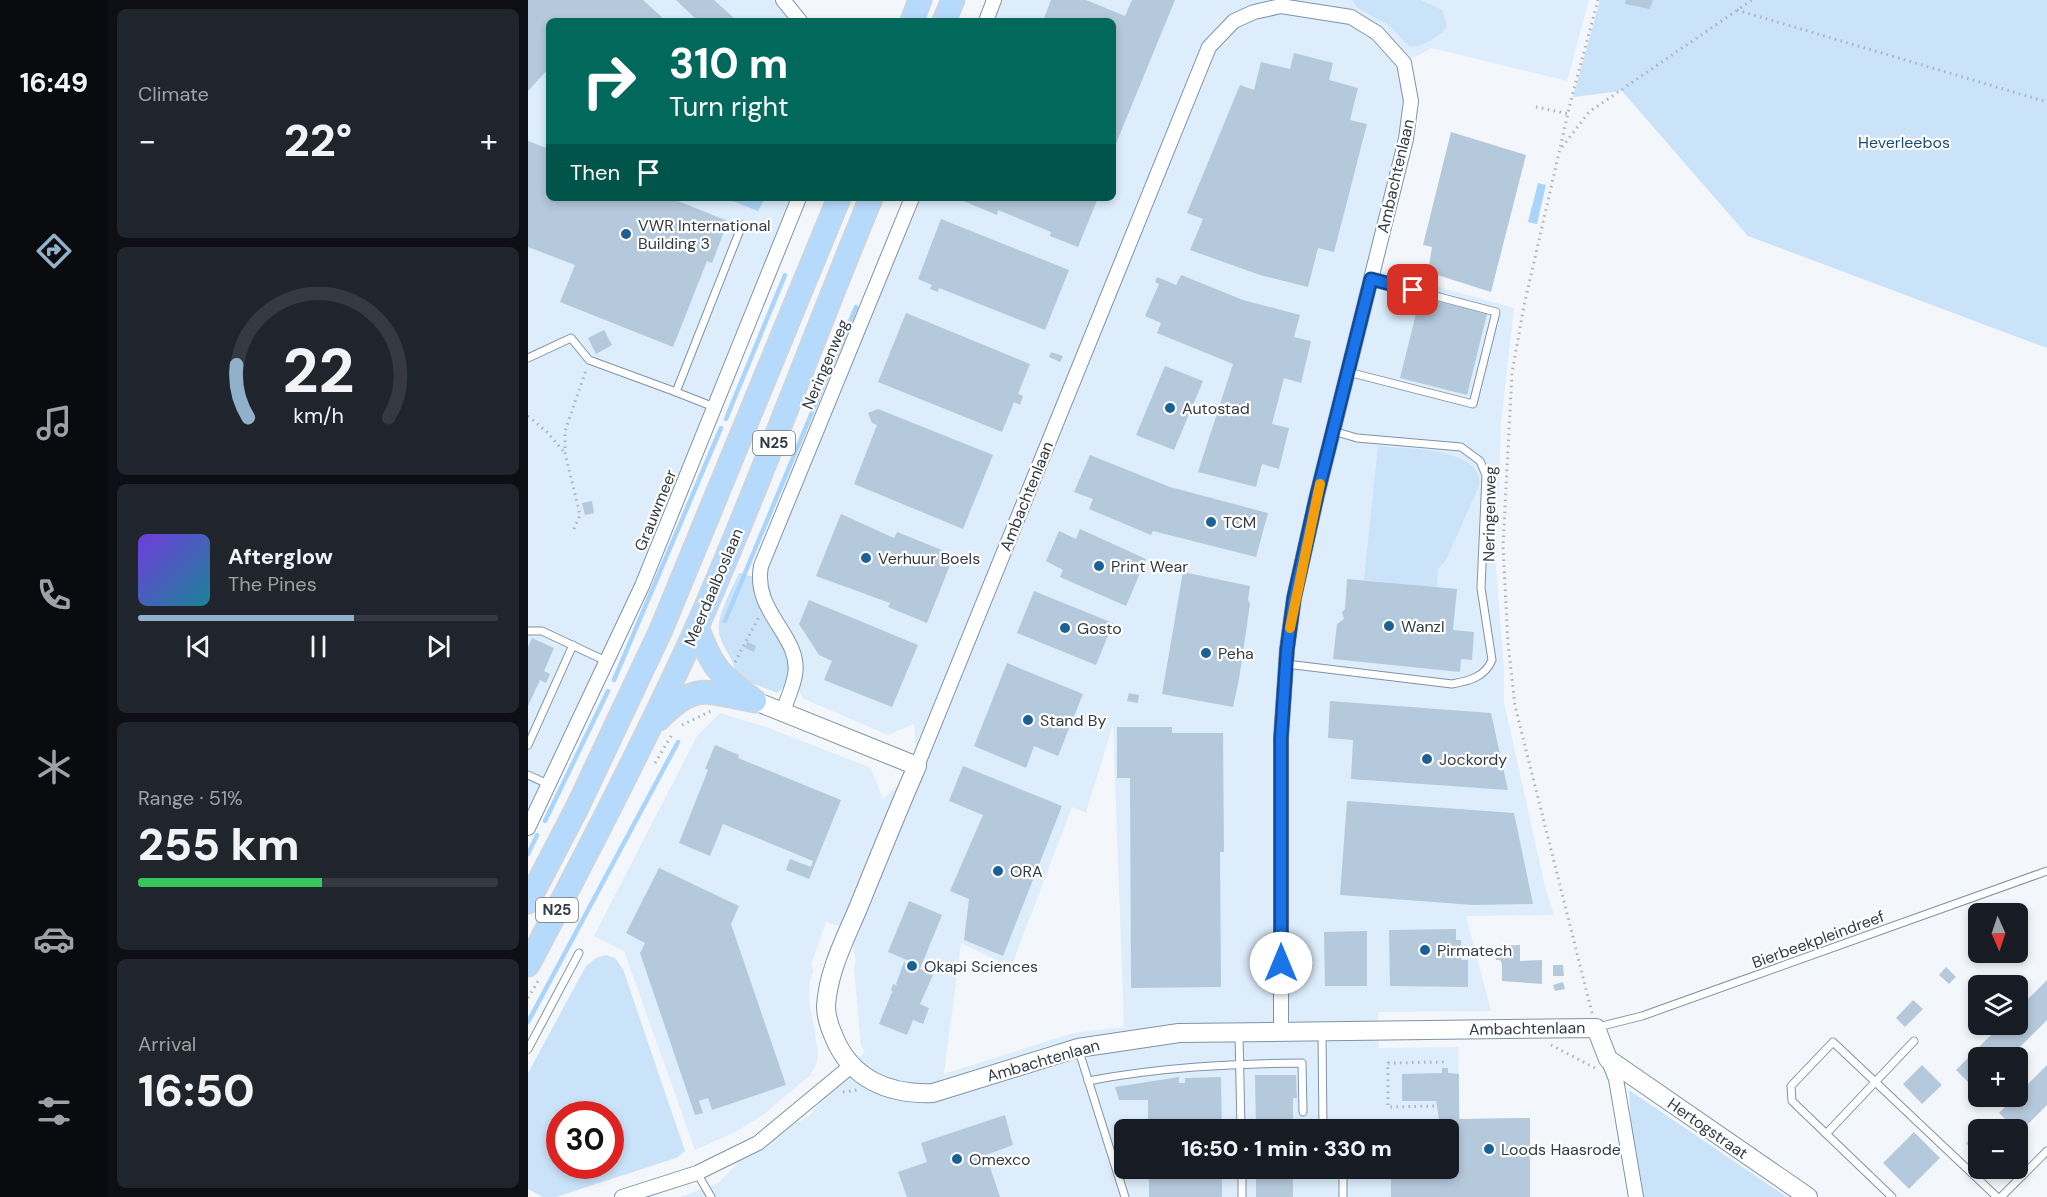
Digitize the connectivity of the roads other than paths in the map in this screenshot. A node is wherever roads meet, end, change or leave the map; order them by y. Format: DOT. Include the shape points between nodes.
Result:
graph roads {
  1 [pos="783,0"];
  2 [pos="920,0"];
  3 [pos="953,0"];
  4 [pos="994,0"];
  5 [pos="798,18"];
  6 [pos="913,18"];
  7 [pos="945,18"];
  8 [pos="987,18"];
  9 [pos="798,201"];
  10 [pos="838,201"];
  11 [pos="870,201"];
  12 [pos="911,201"];
  13 [pos="742,225"];
  14 [pos="1371,279"];
  15 [pos="528,358"];
  16 [pos="1348,372"];
  17 [pos="676,392"];
  18 [pos="714,407"];
  19 [pos="1333,431"];
  20 [pos="697,626"];
  21 [pos="661,630"];
  22 [pos="528,631"];
  23 [pos="573,645"];
  24 [pos="608,662"];
  25 [pos="1286,664"];
  26 [pos="673,679"];
  27 [pos="698,691"];
  28 [pos="755,700"];
  29 [pos="783,711"];
  30 [pos="650,729"];
  31 [pos="528,746"];
  32 [pos="917,766"];
  33 [pos="528,776"];
  34 [pos="550,785"];
  35 [pos="528,828"];
  36 [pos="2047,871"];
  37 [pos="528,902"];
  38 [pos="579,953"];
  39 [pos="535,969"];
  40 [pos="1596,1028"];
  41 [pos="1281,1030"];
  42 [pos="1322,1030"];
  43 [pos="1239,1031"];
  44 [pos="1914,1041"];
  45 [pos="1078,1048"];
  46 [pos="528,1049"];
  47 [pos="1608,1059"];
  48 [pos="1239,1064"];
  49 [pos="851,1066"];
  50 [pos="1088,1081"];
  51 [pos="1876,1082"];
  52 [pos="1303,1112"];
  53 [pos="1241,1119"];
  54 [pos="1323,1119"];
  55 [pos="1826,1134"];
  56 [pos="2047,1150"];
  57 [pos="697,1173"];
  58 [pos="1242,1179"];
  59 [pos="1343,1179"];
  60 [pos="622,1197"];
  61 [pos="711,1197"];
  62 [pos="1125,1197"];
  63 [pos="1242,1197"];
  64 [pos="1343,1197"];
  65 [pos="1636,1197"];
  66 [pos="1808,1197"];
  67 [pos="1892,1197"];
  68 [pos="1999,1197"];
  1 -- 5 [label="street"];
  2 -- 6 [label="highway"];
  3 -- 7 [label="highway"];
  4 -- 8 [label="street"];
  9 -- 18 [label="street, Grauwmeer"];
  10 -- 21 [label="highway, Meerdaalboslaan / N25"];
  11 -- 20 [label="highway, Meerdaalboslaan / N25"];
  12 -- 29 [label="street, Neringenweg" via="761,566 759,578 766,607 794,653 795,674"];
  13 -- 17 [label="lane"];
  14 -- 16 [label="street, Ambachtenlaan"];
  14 -- 16 [label="lane" via="1496,312 1479,381 1473,404"];
  14 -- 32 [label="street, Ambachtenlaan" via="1412,101 1404,63 1377,33 1351,17 1281,6 1234,21 1209,47 1193,82"];
  15 -- 17 [label="lane" via="571,338 589,360"];
  16 -- 19 [label="street, Ambachtenlaan"];
  17 -- 18 [label="lane"];
  18 -- 24 [label="street, Grauwmeer"];
  19 -- 25 [label="street, Ambachtenlaan" via="1294,598"];
  19 -- 25 [label="lane" via="1357,438 1461,447 1480,461 1486,475 1481,588 1492,660 1481,674 1452,684"];
  20 -- 26 [label="highway, Meerdaalboslaan / N25"];
  20 -- 28 [label="highway" via="708,658 721,675"];
  21 -- 26 [label="highway"];
  21 -- 37 [label="highway, Meerdaalboslaan / N25"];
  22 -- 23 [label="lane" via="542,631"];
  23 -- 24 [label="lane"];
  23 -- 31 [label="lane"];
  24 -- 34 [label="street, Grauwmeer"];
  25 -- 41 [label="street, Ambachtenlaan" via="1281,738"];
  26 -- 27 [label="highway"];
  26 -- 30 [label="highway, Meerdaalboslaan / N25"];
  27 -- 28 [label="highway"];
  27 -- 30 [label="highway" via="677,700"];
  28 -- 29 [label="street"];
  29 -- 32 [label="street"];
  30 -- 39 [label="highway, Meerdaalboslaan / N25"];
  32 -- 49 [label="street, Ambachtenlaan" via="832,977 826,1007 830,1027"];
  33 -- 34 [label="lane"];
  34 -- 35 [label="street, Grauwmeer"];
  36 -- 40 [label="lane, Bierbeekpleindreef" via="1642,1016"];
  38 -- 46 [label="lane"];
  40 -- 42 [label="street, Ambachtenlaan"];
  40 -- 47 [label="street, Ambachtenlaan"];
  41 -- 42 [label="street, Ambachtenlaan"];
  41 -- 43 [label="street, Ambachtenlaan"];
  42 -- 54 [label="lane"];
  43 -- 45 [label="street, Ambachtenlaan" via="1179,1033"];
  43 -- 48 [label="lane"];
  44 -- 51 [label="lane"];
  45 -- 49 [label="street, Ambachtenlaan" via="933,1093 890,1090 867,1080"];
  45 -- 50 [label="lane"];
  47 -- 65 [label="street" via="1616,1079"];
  47 -- 66 [label="street, Hertogstraat"];
  48 -- 50 [label="lane" via="1142,1071"];
  48 -- 52 [label="lane" via="1302,1064"];
  48 -- 53 [label="lane"];
  49 -- 57 [label="street" via="758,1143"];
  50 -- 62 [label="lane"];
  51 -- 55 [label="lane"];
  51 -- 55 [label="lane" via="1833,1042 1791,1086 1792,1101"];
  51 -- 68 [label="lane"];
  55 -- 67 [label="lane"];
  56 -- 68 [label="lane"];
  57 -- 60 [label="street"];
  57 -- 61 [label="lane"];
  58 -- 63 [label="lane"];
  59 -- 64 [label="lane"];
}
